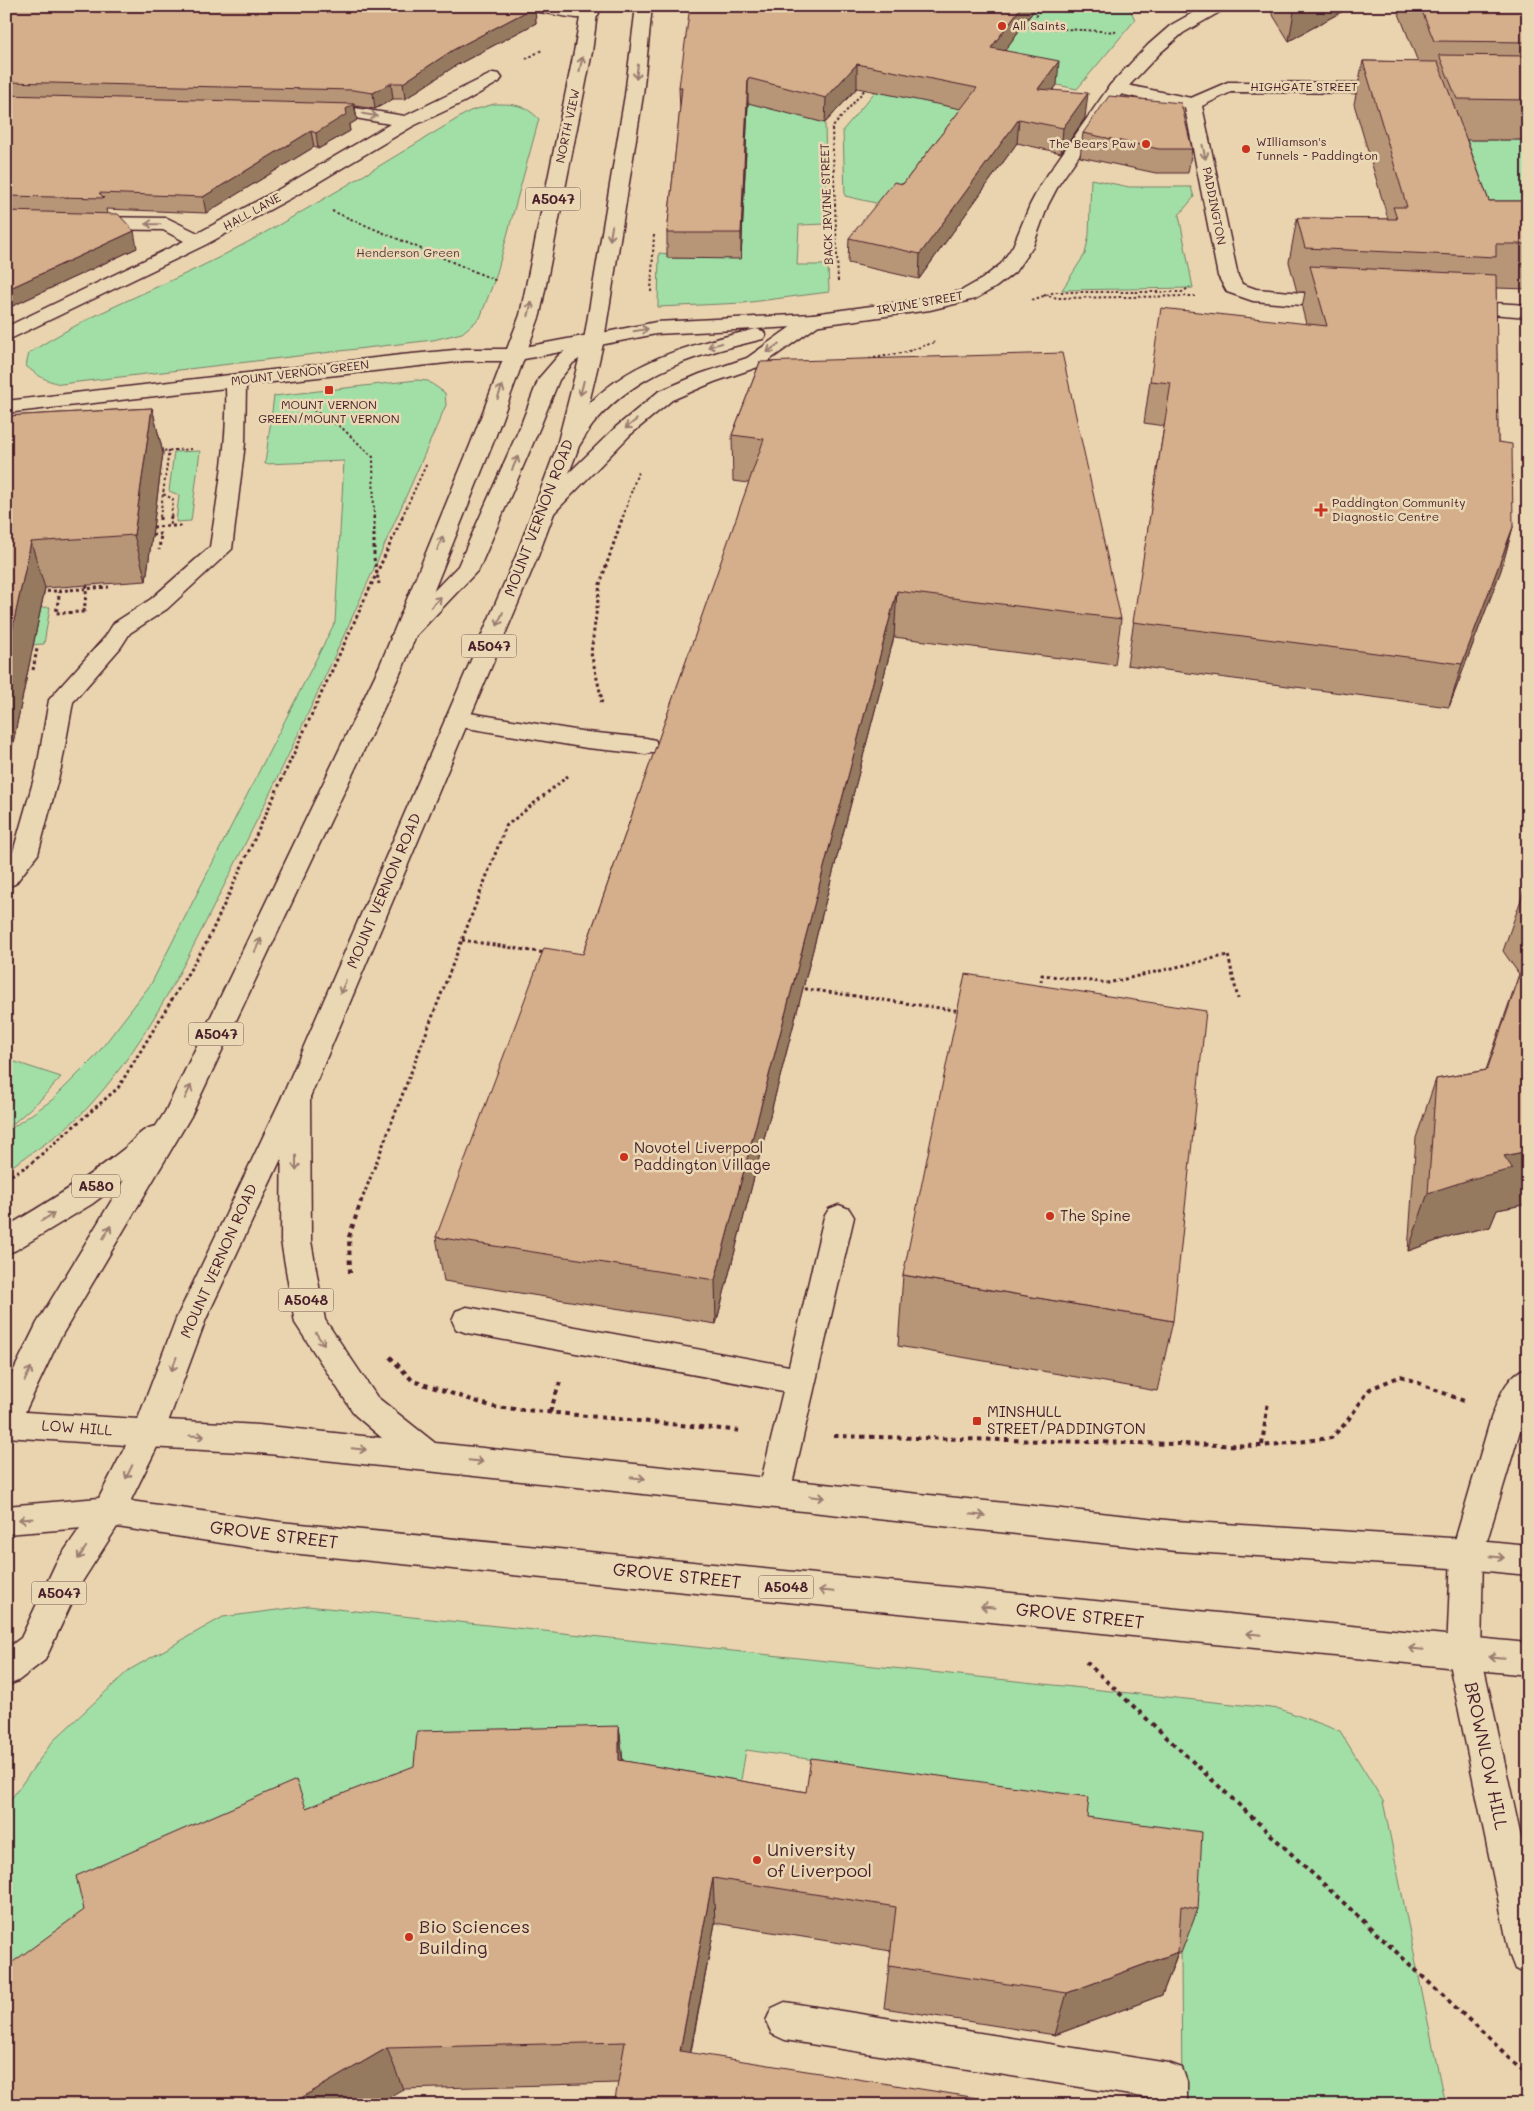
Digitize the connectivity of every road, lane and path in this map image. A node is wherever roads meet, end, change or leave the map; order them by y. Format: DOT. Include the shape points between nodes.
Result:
graph roads {
  1 [pos="644,6"];
  2 [pos="1043,6"];
  3 [pos="1217,6"];
  4 [pos="459,9"];
  5 [pos="591,10"];
  6 [pos="1125,32"];
  7 [pos="585,40"];
  8 [pos="493,78"];
  9 [pos="870,84"];
  10 [pos="1117,88"];
  11 [pos="1408,88"];
  12 [pos="1193,104"];
  13 [pos="301,112"];
  14 [pos="407,122"];
  15 [pos="288,192"];
  16 [pos="69,222"];
  17 [pos="198,241"];
  18 [pos="1228,276"];
  19 [pos="989,283"];
  20 [pos="1043,295"];
  21 [pos="1253,295"];
  22 [pos="1354,302"];
  23 [pos="1025,304"];
  24 [pos="1441,306"];
  25 [pos="1528,311"];
  26 [pos="530,315"];
  27 [pos="845,316"];
  28 [pos="813,320"];
  29 [pos="6,335"];
  30 [pos="594,340"];
  31 [pos="939,341"];
  32 [pos="514,355"];
  33 [pos="860,361"];
  34 [pos="236,381"];
  35 [pos="6,407"];
  36 [pos="312,410"];
  37 [pos="233,447"];
  38 [pos="567,449"];
  39 [pos="170,450"];
  40 [pos="156,451"];
  41 [pos="430,457"];
  42 [pos="638,472"];
  43 [pos="163,494"];
  44 [pos="173,508"];
  45 [pos="545,509"];
  46 [pos="160,520"];
  47 [pos="170,526"];
  48 [pos="153,527"];
  49 [pos="152,535"];
  50 [pos="159,555"];
  51 [pos="377,572"];
  52 [pos="87,585"];
  53 [pos="116,587"];
  54 [pos="60,590"];
  55 [pos="380,591"];
  56 [pos="33,592"];
  57 [pos="402,637"];
  58 [pos="457,719"];
  59 [pos="587,740"];
  60 [pos="646,746"];
  61 [pos="6,878"];
  62 [pos="462,940"];
  63 [pos="546,953"];
  64 [pos="792,986"];
  65 [pos="1039,994"];
  66 [pos="1238,999"];
  67 [pos="966,1012"];
  68 [pos="296,1097"];
  69 [pos="177,1116"];
  70 [pos="6,1178"];
  71 [pos="839,1217"];
  72 [pos="6,1242"];
  73 [pos="350,1281"];
  74 [pos="467,1320"];
  75 [pos="388,1355"];
  76 [pos="1528,1380"];
  77 [pos="800,1381"];
  78 [pos="1268,1401"];
  79 [pos="6,1418"];
  80 [pos="1507,1418"];
  81 [pos="6,1424"];
  82 [pos="148,1433"];
  83 [pos="788,1435"];
  84 [pos="1262,1446"];
  85 [pos="428,1456"];
  86 [pos="774,1493"];
  87 [pos="109,1512"];
  88 [pos="6,1520"];
  89 [pos="1466,1554"];
  90 [pos="1528,1560"];
  91 [pos="1031,1612"];
  92 [pos="1464,1654"];
  93 [pos="1528,1659"];
  94 [pos="6,1670"];
  95 [pos="1528,1956"];
  96 [pos="785,2021"];
  97 [pos="1528,2075"];
  98 [pos="1168,2105"];
  1 -- 30 [label="main road, A5047, one-way" via="634,95"];
  2 -- 6 [label="path" via="1028,27"];
  3 -- 10 [label="main road, IRVINE STREET" via="1178,29"];
  4 -- 5 [label="main road" via="529,6 568,12"];
  5 -- 7 [label="main road, NORTH VIEW / A5047"];
  7 -- 8 [label="path" via="559,41"];
  26 -- 7 [label="main road, NORTH VIEW / A5047, one-way"];
  8 -- 14 [label="main road, HALL LANE"];
  9 -- 27 [label="path, BACK IRVINE STREET" via="832,128 838,284"];
  10 -- 12 [label="main road"];
  10 -- 19 [label="main road, IRVINE STREET" via="1050,184 1022,246 1008,268"];
  11 -- 12 [label="main road, HIGHGATE STREET" via="1228,87"];
  12 -- 18 [label="main road, PADDINGTON, one-way"];
  13 -- 14 [label="main road, one-way" via="355,113"];
  14 -- 15 [label="main road, HALL LANE"];
  15 -- 17 [label="main road, HALL LANE"];
  15 -- 26 [label="path" via="504,284 497,312"];
  17 -- 16 [label="main road, one-way" via="167,224"];
  17 -- 29 [label="main road, HALL LANE"];
  18 -- 20 [label="path" via="1198,281 1182,292 1055,292"];
  18 -- 21 [label="main road" via="1234,288"];
  19 -- 20 [label="path"];
  19 -- 27 [label="main road, IRVINE STREET" via="968,295 930,304"];
  20 -- 21 [label="path" via="1057,298"];
  20 -- 23 [label="path"];
  21 -- 22 [label="main road"];
  24 -- 25 [label="main road"];
  26 -- 32 [label="main road, NORTH VIEW / A5047"];
  27 -- 28 [label="main road, IRVINE STREET"];
  30 -- 28 [label="main road, MOUNT VERNON GREEN, one-way" via="656,328"];
  28 -- 38 [label="main road, one-way" via="662,361 600,403"];
  28 -- 45 [label="main road, one-way" via="754,362 665,396 623,431"];
  30 -- 32 [label="main road, MOUNT VERNON GREEN"];
  30 -- 38 [label="main road, MOUNT VERNON ROAD / A5047, one-way"];
  57 -- 30 [label="main road, one-way" via="468,569 549,378 566,359"];
  31 -- 33 [label="path" via="906,352"];
  32 -- 34 [label="main road, MOUNT VERNON GREEN" via="410,360"];
  57 -- 32 [label="main road, A5047, one-way"];
  34 -- 35 [label="main road, MOUNT VERNON GREEN"];
  34 -- 37 [label="main road" via="238,405"];
  36 -- 51 [label="path" via="342,428 373,457 374,558"];
  37 -- 39 [label="path"];
  37 -- 61 [label="main road" via="221,549 159,604 122,628 61,700 49,768 25,854"];
  38 -- 45 [label="main road, MOUNT VERNON ROAD / A5047"];
  39 -- 40 [label="path"];
  39 -- 43 [label="path"];
  41 -- 51 [label="path"];
  42 -- 59 [label="path" via="600,584 592,653 602,700"];
  43 -- 44 [label="path" via="174,499"];
  43 -- 46 [label="path"];
  45 -- 58 [label="main road, MOUNT VERNON ROAD / A5047, one-way"];
  47 -- 48 [label="path"];
  49 -- 50 [label="path" via="161,534"];
  51 -- 55 [label="path"];
  51 -- 70 [label="path" via="207,942 118,1088 28,1164"];
  52 -- 54 [label="path, bridge" via="84,612 56,613"];
  53 -- 54 [label="path"];
  54 -- 56 [label="path"];
  69 -- 57 [label="main road, A5047, one-way" via="388,674"];
  58 -- 59 [label="main road"];
  58 -- 68 [label="main road, MOUNT VERNON ROAD / A5047, one-way"];
  59 -- 60 [label="main road"];
  59 -- 62 [label="path" via="576,769 506,826"];
  62 -- 63 [label="path"];
  62 -- 73 [label="path" via="369,1177 349,1237"];
  64 -- 67 [label="path"];
  65 -- 66 [label="path" via="1042,975 1108,983 1228,955"];
  68 -- 82 [label="main road, MOUNT VERNON ROAD / A5047, one-way" via="191,1318"];
  68 -- 85 [label="main road, A5048, one-way" via="296,1241 310,1323 366,1406"];
  72 -- 69 [label="main road, A580, one-way" via="82,1196 136,1155"];
  79 -- 69 [label="main road, A5047, one-way" via="48,1332"];
  71 -- 77 [label="main road"];
  74 -- 77 [label="main road"];
  75 -- 83 [label="path" via="413,1381 494,1407"];
  76 -- 80 [label="main road, BROWNLOW HILL" via="1515,1397"];
  77 -- 83 [label="main road"];
  78 -- 84 [label="path"];
  80 -- 84 [label="path" via="1401,1376 1370,1390 1331,1438"];
  80 -- 89 [label="main road, BROWNLOW HILL"];
  81 -- 82 [label="main road, LOW HILL"];
  82 -- 85 [label="main road, one-way" via="259,1439"];
  82 -- 87 [label="main road, A5047, one-way"];
  83 -- 84 [label="path"];
  83 -- 86 [label="main road"];
  85 -- 86 [label="main road, one-way"];
  86 -- 89 [label="main road, one-way" via="1176,1536"];
  87 -- 88 [label="main road, GROVE STREET / A5048, one-way"];
  91 -- 87 [label="main road, GROVE STREET / A5048, one-way" via="280,1537"];
  87 -- 94 [label="main road, A5047, one-way" via="68,1574 33,1649"];
  89 -- 90 [label="main road, one-way"];
  89 -- 92 [label="main road, BROWNLOW HILL"];
  92 -- 91 [label="main road, GROVE STREET / A5048, one-way"];
  91 -- 97 [label="path"];
  93 -- 92 [label="main road, GROVE STREET / A5048, one-way"];
  92 -- 95 [label="main road, BROWNLOW HILL"];
  96 -- 98 [label="main road" via="1168,2082"];
}
